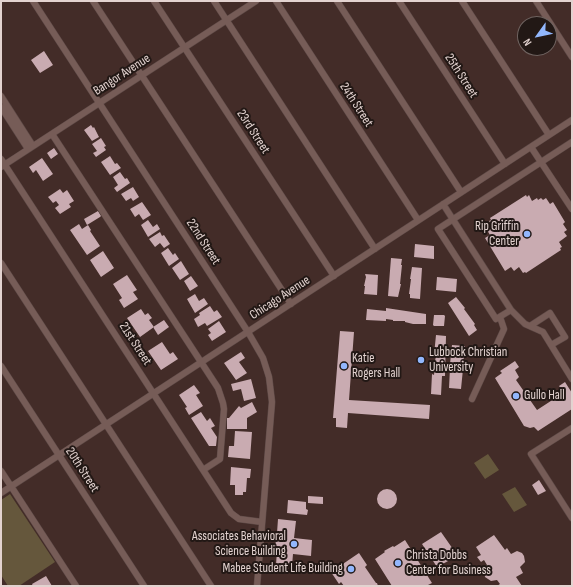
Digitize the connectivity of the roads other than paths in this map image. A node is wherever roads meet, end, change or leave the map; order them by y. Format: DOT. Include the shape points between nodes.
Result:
graph roads {
  1 [pos="33,1"];
  2 [pos="93,1"];
  3 [pos="154,1"];
  4 [pos="214,1"];
  5 [pos="256,1"];
  6 [pos="276,1"];
  7 [pos="337,1"];
  8 [pos="399,1"];
  9 [pos="462,1"];
  10 [pos="536,1"];
  11 [pos="227,20"];
  12 [pos="184,48"];
  13 [pos="572,57"];
  14 [pos="142,75"];
  15 [pos="1,96"];
  16 [pos="99,103"];
  17 [pos="1,107"];
  18 [pos="572,120"];
  19 [pos="52,134"];
  20 [pos="549,135"];
  21 [pos="572,142"];
  22 [pos="31,147"];
  23 [pos="531,147"];
  24 [pos="541,162"];
  25 [pos="2,163"];
  26 [pos="505,164"];
  27 [pos="461,192"];
  28 [pos="443,204"];
  29 [pos="572,209"];
  30 [pos="418,220"];
  31 [pos="453,220"];
  32 [pos="375,248"];
  33 [pos="1,263"];
  34 [pos="334,276"];
  35 [pos="290,304"];
  36 [pos="511,310"];
  37 [pos="500,317"];
  38 [pos="530,326"];
  39 [pos="248,332"];
  40 [pos="551,346"];
  41 [pos="202,363"];
  42 [pos="1,366"];
  43 [pos="572,379"];
  44 [pos="154,394"];
  45 [pos="472,399"];
  46 [pos="107,425"];
  47 [pos="572,428"];
  48 [pos="59,456"];
  49 [pos="203,470"];
  50 [pos="1,471"];
  51 [pos="11,487"];
  52 [pos="1,493"];
  53 [pos="572,518"];
  54 [pos="262,522"];
  55 [pos="76,586"];
  56 [pos="144,586"];
  57 [pos="211,586"];
  58 [pos="257,586"];
  1 -- 16 [label="street, 22nd Street"];
  2 -- 14 [label="street"];
  3 -- 12 [label="street, 23rd Street"];
  4 -- 11 [label="street"];
  5 -- 11 [label="street, Bangor Avenue"];
  6 -- 30 [label="street, 24th Street"];
  7 -- 27 [label="street"];
  8 -- 26 [label="street, 25th Street"];
  9 -- 20 [label="street"];
  10 -- 13 [label="street"];
  11 -- 12 [label="street, Bangor Avenue"];
  11 -- 32 [label="street"];
  12 -- 14 [label="street, Bangor Avenue"];
  12 -- 34 [label="street, 23rd Street"];
  14 -- 16 [label="street, Bangor Avenue"];
  14 -- 35 [label="street"];
  15 -- 22 [label="street"];
  16 -- 19 [label="street, Bangor Avenue"];
  16 -- 39 [label="street, 22nd Street"];
  17 -- 22 [label="street"];
  18 -- 20 [label="street, Chicago Avenue"];
  19 -- 22 [label="street, Bangor Avenue"];
  19 -- 41 [label="street"];
  20 -- 23 [label="street, Chicago Avenue"];
  21 -- 24 [label="street"];
  22 -- 25 [label="street, Bangor Avenue"];
  23 -- 24 [label="street"];
  23 -- 26 [label="street, Chicago Avenue"];
  24 -- 29 [label="street"];
  24 -- 31 [label="street"];
  25 -- 44 [label="street, 21st Street"];
  26 -- 27 [label="street, Chicago Avenue"];
  27 -- 28 [label="street, Chicago Avenue"];
  28 -- 30 [label="street, Chicago Avenue"];
  28 -- 31 [label="street"];
  30 -- 32 [label="street, Chicago Avenue"];
  31 -- 36 [label="street"];
  31 -- 37 [label="street" via="438,229 496,319"];
  32 -- 34 [label="street, Chicago Avenue"];
  33 -- 46 [label="street"];
  34 -- 35 [label="street, Chicago Avenue"];
  35 -- 39 [label="street, Chicago Avenue"];
  36 -- 37 [label="street"];
  36 -- 38 [label="street"];
  37 -- 45 [label="street" via="504,329"];
  38 -- 40 [label="street" via="543,332"];
  38 -- 40 [label="street" via="550,313 565,337"];
  39 -- 41 [label="street, Chicago Avenue"];
  39 -- 54 [label="street, 22nd Street" via="264,359 271,394"];
  40 -- 43 [label="street"];
  41 -- 44 [label="street, Chicago Avenue"];
  41 -- 49 [label="street" via="218,388 224,409 220,459"];
  42 -- 48 [label="street, 20th Street"];
  44 -- 46 [label="street, Chicago Avenue"];
  44 -- 49 [label="street, 21st Street"];
  46 -- 48 [label="street, Chicago Avenue"];
  46 -- 57 [label="street"];
  47 -- 53 [label="street" via="531,454"];
  48 -- 51 [label="street, Chicago Avenue"];
  48 -- 56 [label="street, 20th Street"];
  49 -- 54 [label="street, 21st Street" via="234,516 242,520"];
  50 -- 51 [label="street"];
  51 -- 52 [label="street, Chicago Avenue"];
  51 -- 55 [label="street"];
  54 -- 58 [label="street, 22nd Street"];
}
